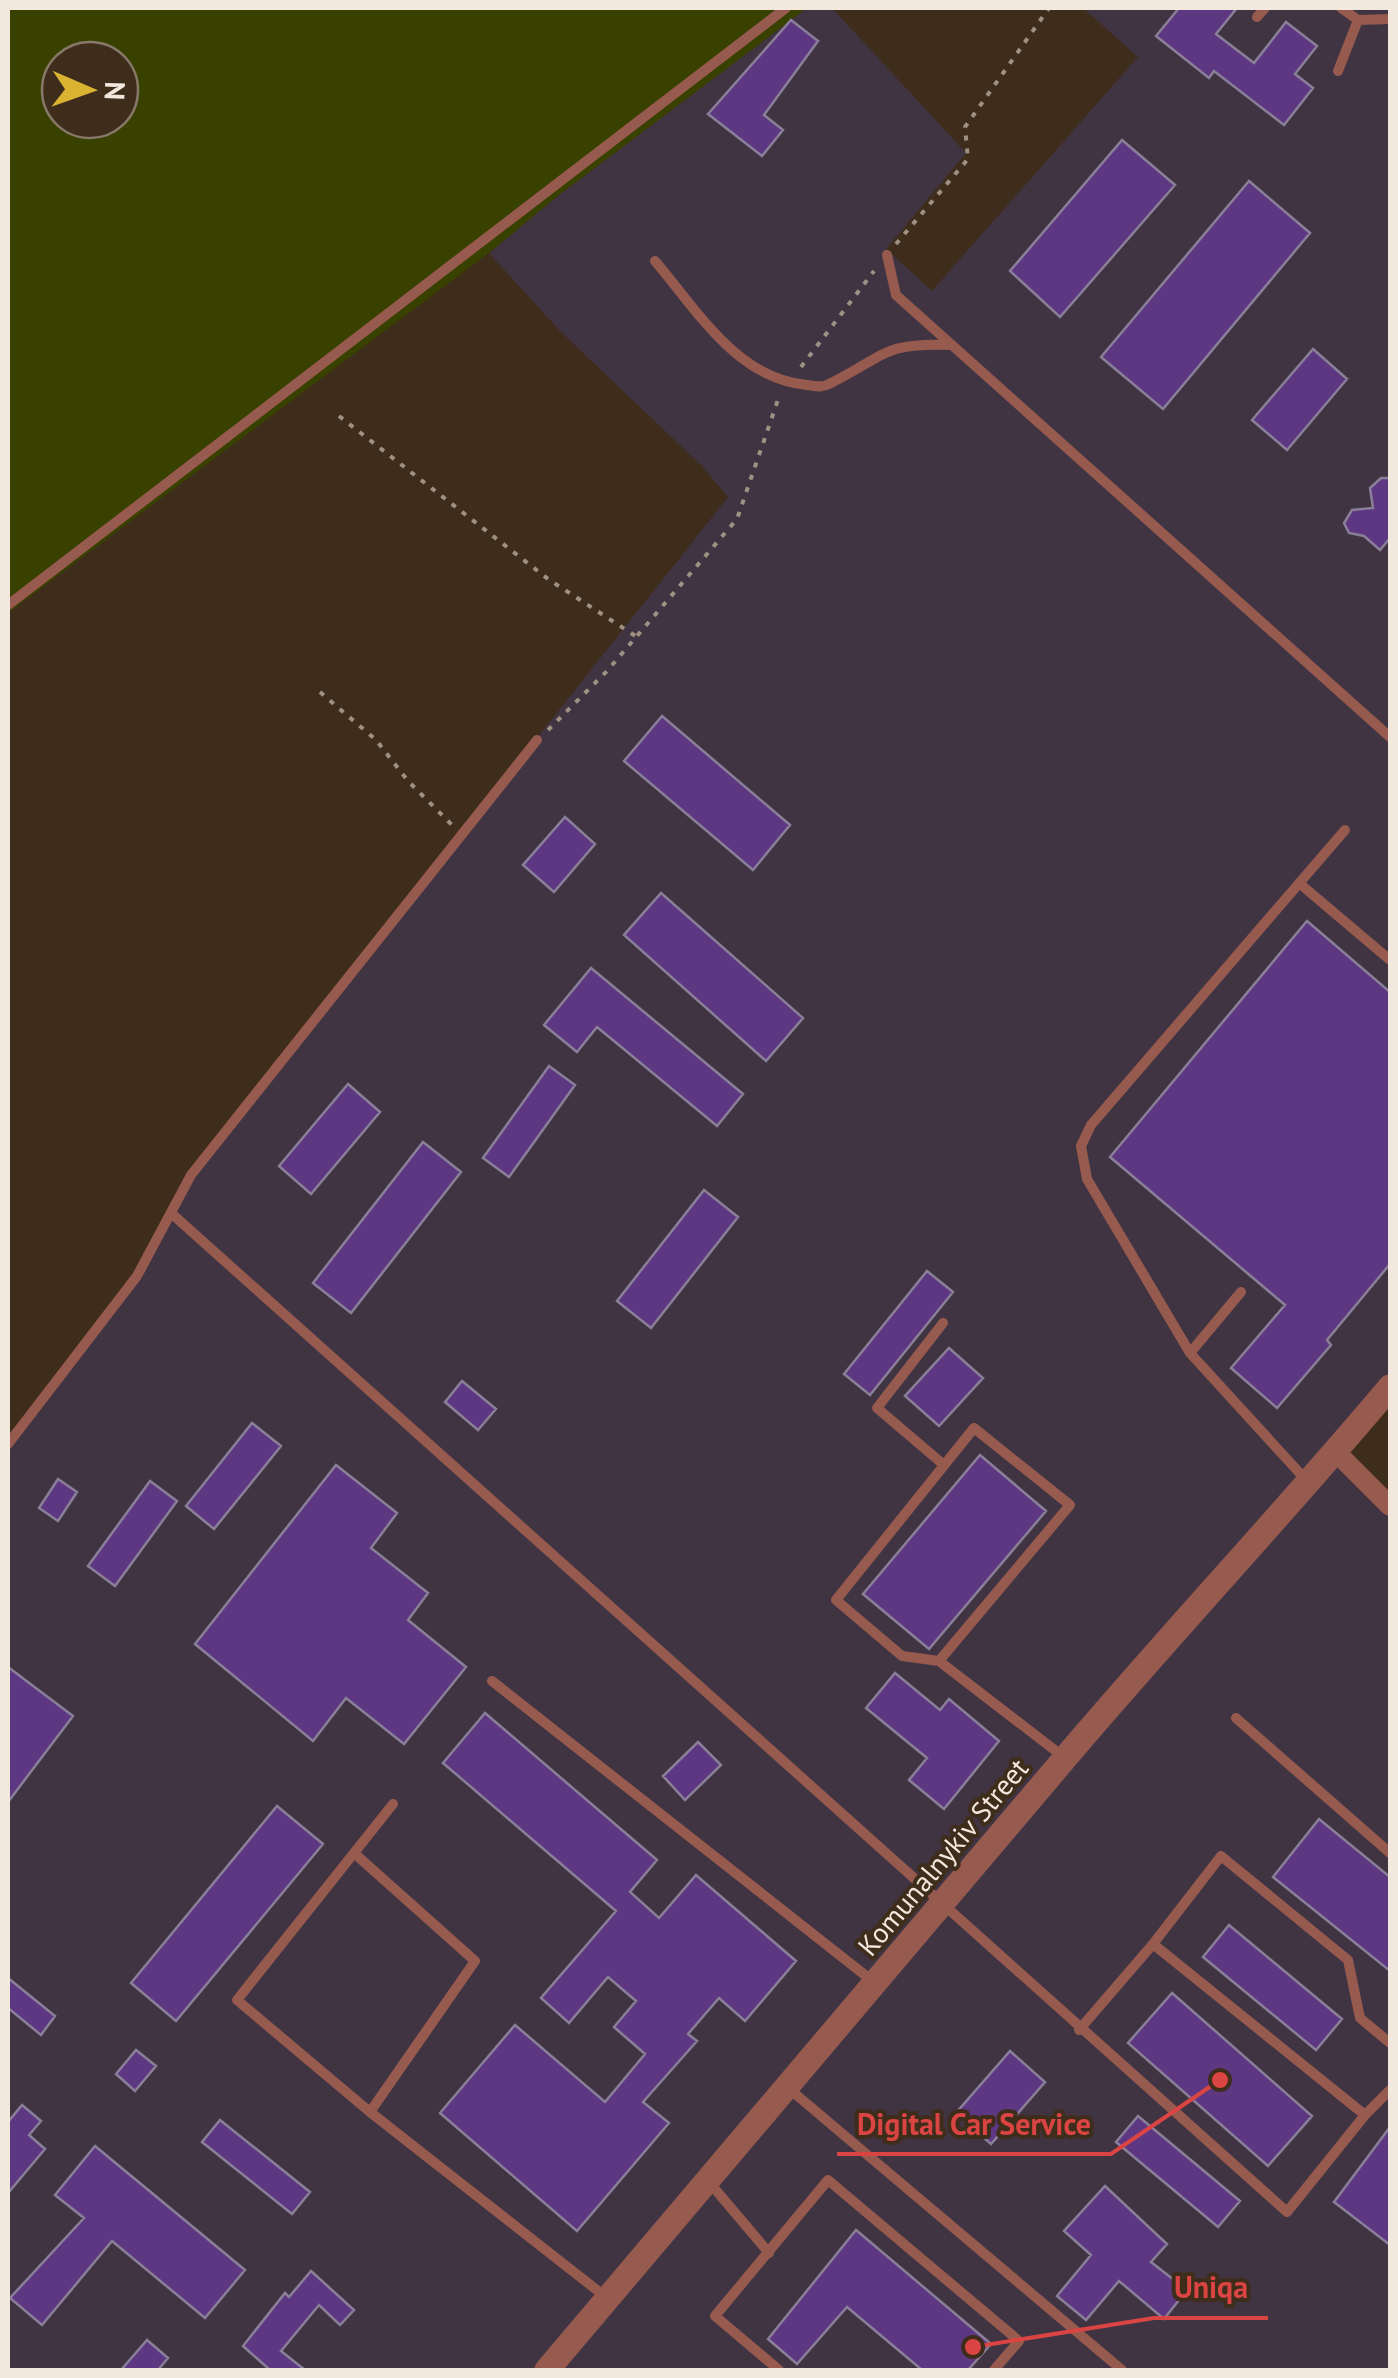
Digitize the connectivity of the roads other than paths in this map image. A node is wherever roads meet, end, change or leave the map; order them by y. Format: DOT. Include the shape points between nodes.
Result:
graph roads {
  1 [pos="786,8"];
  2 [pos="1341,8"];
  3 [pos="1390,19"];
  4 [pos="1358,20"];
  5 [pos="1338,71"];
  6 [pos="887,255"];
  7 [pos="655,261"];
  8 [pos="952,345"];
  9 [pos="8,605"];
  10 [pos="1390,737"];
  11 [pos="537,740"];
  12 [pos="1345,830"];
  13 [pos="1299,883"];
  14 [pos="1390,960"];
  15 [pos="170,1213"];
  16 [pos="1240,1292"];
  17 [pos="943,1323"];
  18 [pos="1190,1353"];
  19 [pos="1390,1387"];
  20 [pos="8,1444"];
  21 [pos="1336,1452"];
  22 [pos="944,1465"];
  23 [pos="1306,1480"];
  24 [pos="1390,1506"];
  25 [pos="940,1661"];
  26 [pos="492,1681"];
  27 [pos="1236,1718"];
  28 [pos="1065,1758"];
  29 [pos="392,1804"];
  30 [pos="354,1853"];
  31 [pos="1390,1853"];
  32 [pos="945,1906"];
  33 [pos="1153,1944"];
  34 [pos="876,1983"];
  35 [pos="1079,2030"];
  36 [pos="1390,2043"];
  37 [pos="786,2086"];
  38 [pos="1390,2090"];
  39 [pos="370,2112"];
  40 [pos="1365,2115"];
  41 [pos="709,2182"];
  42 [pos="769,2253"];
  43 [pos="608,2299"];
  44 [pos="547,2370"];
  45 [pos="779,2370"];
  46 [pos="994,2370"];
  47 [pos="1122,2370"];
  1 -- 9 [label="lane"];
  2 -- 4 [label="lane"];
  3 -- 4 [label="lane"];
  4 -- 5 [label="lane"];
  6 -- 8 [label="lane" via="896,295"];
  7 -- 8 [label="lane" via="736,355 789,384 825,387 882,351"];
  8 -- 10 [label="lane"];
  11 -- 15 [label="lane" via="191,1175"];
  12 -- 13 [label="lane"];
  13 -- 14 [label="lane"];
  13 -- 18 [label="lane" via="1091,1125 1081,1146 1086,1180"];
  15 -- 20 [label="lane" via="136,1276"];
  15 -- 32 [label="lane"];
  16 -- 18 [label="lane"];
  17 -- 22 [label="lane" via="876,1408"];
  18 -- 23 [label="lane"];
  19 -- 21 [label="street, Komunalnykiv Street"];
  21 -- 23 [label="street, Komunalnykiv Street"];
  21 -- 24 [label="street"];
  22 -- 25 [label="lane" via="836,1600 902,1656"];
  22 -- 25 [label="lane" via="974,1428 1070,1505"];
  23 -- 28 [label="street, Komunalnykiv Street"];
  25 -- 28 [label="lane"];
  26 -- 34 [label="lane"];
  27 -- 31 [label="lane"];
  28 -- 32 [label="street, Komunalnykiv Street"];
  29 -- 30 [label="lane"];
  30 -- 39 [label="lane" via="475,1961"];
  30 -- 39 [label="lane" via="237,2000"];
  32 -- 34 [label="street, Komunalnykiv Street"];
  32 -- 35 [label="lane"];
  33 -- 35 [label="lane"];
  33 -- 36 [label="lane" via="1221,1856 1348,1960 1360,2018"];
  33 -- 40 [label="lane"];
  34 -- 37 [label="street, Komunalnykiv Street"];
  35 -- 40 [label="lane" via="1287,2212"];
  37 -- 41 [label="street, Komunalnykiv Street"];
  37 -- 47 [label="lane"];
  38 -- 40 [label="lane"];
  39 -- 43 [label="lane"];
  41 -- 42 [label="lane"];
  41 -- 43 [label="street, Komunalnykiv Street"];
  42 -- 45 [label="lane" via="714,2316"];
  42 -- 46 [label="lane" via="828,2180 1019,2341"];
  43 -- 44 [label="street, Komunalnykiv Street"];
}
